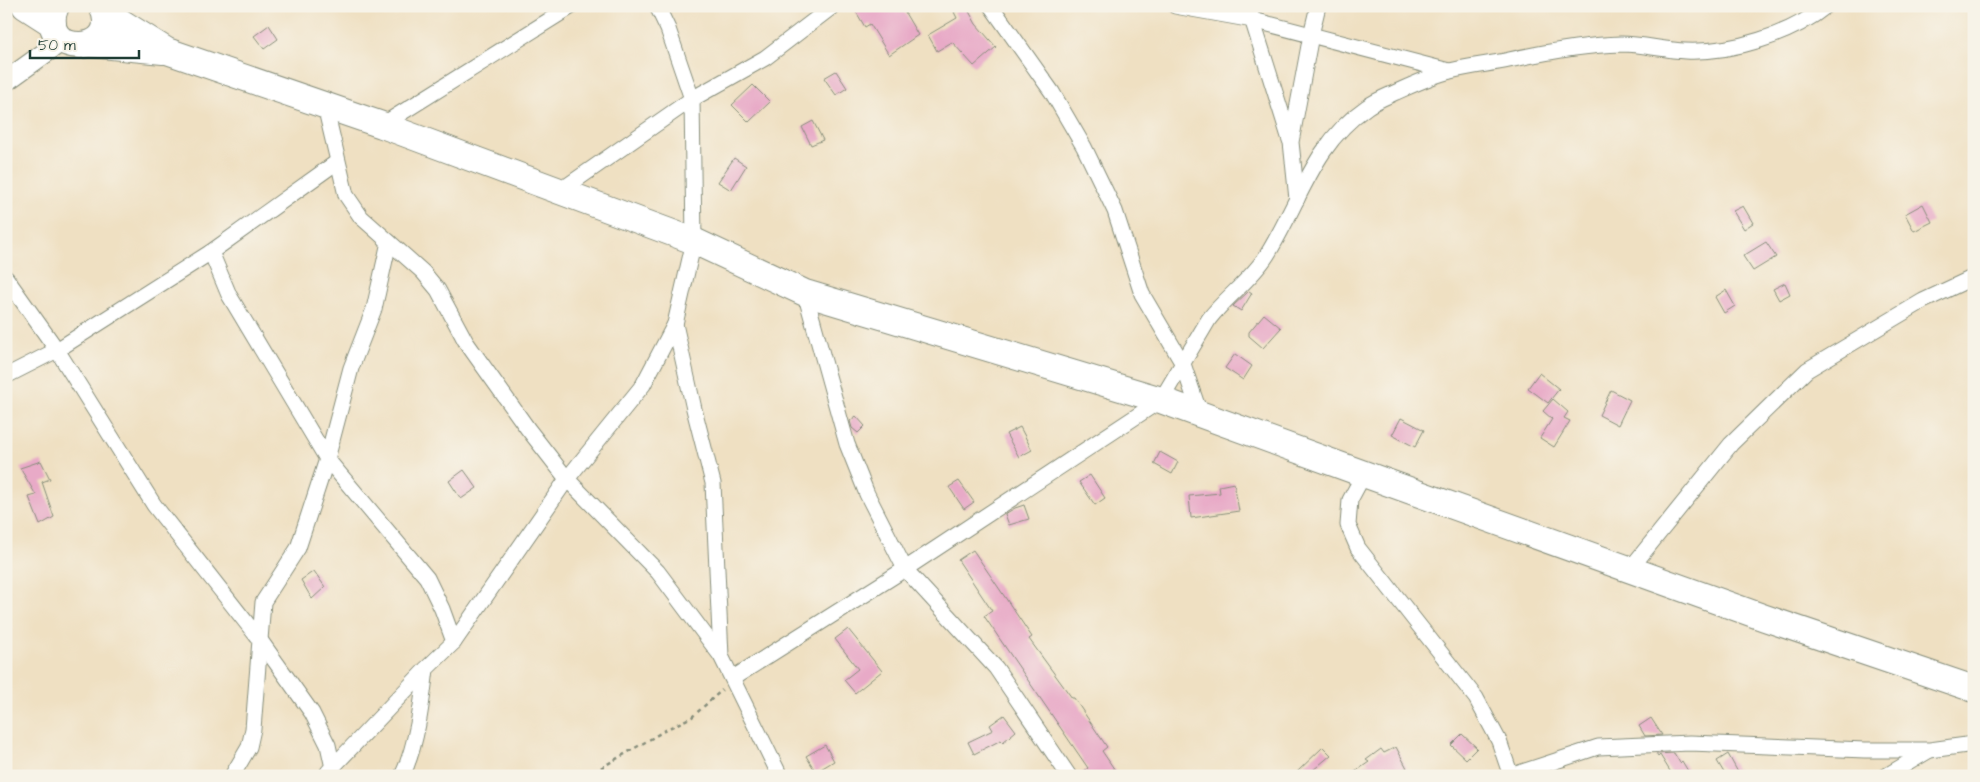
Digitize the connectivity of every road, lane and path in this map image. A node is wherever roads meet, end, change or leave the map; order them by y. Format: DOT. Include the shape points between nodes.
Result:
graph roads {
  1 [pos="24,6"];
  2 [pos="572,6"];
  3 [pos="657,6"];
  4 [pos="833,6"];
  5 [pos="991,6"];
  6 [pos="1175,6"];
  7 [pos="1318,6"];
  8 [pos="1826,6"];
  9 [pos="104,9"];
  10 [pos="1250,13"];
  11 [pos="57,24"];
  12 [pos="1311,35"];
  13 [pos="91,44"];
  14 [pos="168,51"];
  15 [pos="1449,71"];
  16 [pos="6,81"];
  17 [pos="692,99"];
  18 [pos="325,106"];
  19 [pos="382,125"];
  20 [pos="1291,142"];
  21 [pos="337,162"];
  22 [pos="560,191"];
  23 [pos="1297,199"];
  24 [pos="694,240"];
  25 [pos="389,242"];
  26 [pos="211,252"];
  27 [pos="1974,277"];
  28 [pos="6,278"];
  29 [pos="805,293"];
  30 [pos="675,324"];
  31 [pos="57,350"];
  32 [pos="1183,364"];
  33 [pos="6,376"];
  34 [pos="1161,400"];
  35 [pos="1200,414"];
  36 [pos="327,460"];
  37 [pos="1364,474"];
  38 [pos="567,479"];
  39 [pos="905,569"];
  40 [pos="1630,569"];
  41 [pos="260,640"];
  42 [pos="454,642"];
  43 [pos="721,656"];
  44 [pos="426,669"];
  45 [pos="733,678"];
  46 [pos="1974,689"];
  47 [pos="1974,744"];
  48 [pos="1930,750"];
  49 [pos="329,773"];
  50 [pos="232,776"];
  51 [pos="402,776"];
  52 [pos="587,776"];
  53 [pos="780,776"];
  54 [pos="1069,776"];
  55 [pos="1511,776"];
  56 [pos="1886,776"];
  1 -- 11 [label="highway"];
  2 -- 19 [label="street"];
  3 -- 17 [label="street"];
  4 -- 17 [label="street" via="765,58"];
  5 -- 32 [label="street" via="1052,92 1084,147 1115,211 1142,294"];
  6 -- 10 [label="street"];
  7 -- 12 [label="street"];
  8 -- 15 [label="street" via="1789,29 1757,41 1714,50 1597,45"];
  9 -- 13 [label="highway" via="104,30"];
  9 -- 14 [label="highway"];
  10 -- 12 [label="street"];
  10 -- 20 [label="street"];
  11 -- 13 [label="highway" via="72,45"];
  11 -- 16 [label="street"];
  12 -- 15 [label="street"];
  12 -- 20 [label="street"];
  13 -- 14 [label="highway"];
  14 -- 18 [label="highway"];
  15 -- 23 [label="street" via="1369,105 1346,123 1317,160"];
  17 -- 22 [label="street"];
  17 -- 24 [label="street"];
  18 -- 19 [label="highway"];
  18 -- 21 [label="street"];
  19 -- 22 [label="highway"];
  20 -- 23 [label="street"];
  21 -- 25 [label="street" via="346,195 361,217"];
  21 -- 26 [label="street"];
  22 -- 24 [label="highway"];
  23 -- 32 [label="street" via="1266,256 1242,287 1214,313"];
  24 -- 29 [label="highway"];
  24 -- 30 [label="street"];
  25 -- 36 [label="street" via="374,309 351,368"];
  25 -- 38 [label="street" via="438,290 466,342"];
  26 -- 31 [label="street"];
  26 -- 36 [label="street" via="229,296"];
  27 -- 40 [label="street" via="1923,301 1807,370 1731,444"];
  28 -- 31 [label="street"];
  29 -- 34 [label="highway"];
  29 -- 39 [label="street" via="847,444 867,494"];
  30 -- 38 [label="street" via="643,384"];
  30 -- 43 [label="street" via="713,483"];
  31 -- 33 [label="street"];
  31 -- 41 [label="street" via="154,505"];
  32 -- 34 [label="street"];
  32 -- 35 [label="street"];
  34 -- 35 [label="highway"];
  34 -- 39 [label="street"];
  35 -- 37 [label="highway"];
  36 -- 41 [label="street" via="298,548 263,602"];
  36 -- 42 [label="street" via="427,578"];
  37 -- 40 [label="highway"];
  37 -- 55 [label="street" via="1349,508 1348,525 1358,548 1476,698 1499,741"];
  38 -- 42 [label="street"];
  38 -- 43 [label="street" via="658,572"];
  39 -- 45 [label="street"];
  39 -- 54 [label="street" via="996,668"];
  40 -- 46 [label="highway"];
  41 -- 49 [label="street" via="312,713 328,745"];
  41 -- 50 [label="street" via="253,729 249,747"];
  42 -- 44 [label="street"];
  43 -- 45 [label="street"];
  44 -- 49 [label="street"];
  44 -- 51 [label="street" via="420,711"];
  45 -- 52 [label="path" via="692,717"];
  45 -- 53 [label="street"];
  47 -- 48 [label="street"];
  48 -- 55 [label="street" via="1690,743 1598,747"];
  48 -- 56 [label="street"];
}
